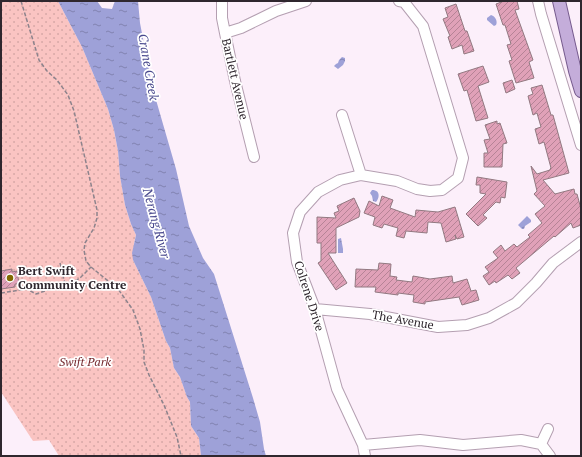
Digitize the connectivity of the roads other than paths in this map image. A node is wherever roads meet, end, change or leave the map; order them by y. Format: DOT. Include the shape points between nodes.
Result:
graph roads {
  1 [pos="222,1"];
  2 [pos="306,1"];
  3 [pos="399,1"];
  4 [pos="538,1"];
  5 [pos="559,1"];
  6 [pos="225,33"];
  7 [pos="581,91"];
  8 [pos="342,115"];
  9 [pos="581,145"];
  10 [pos="254,157"];
  11 [pos="361,175"];
  12 [pos="581,242"];
  13 [pos="315,309"];
  14 [pos="548,429"];
  15 [pos="540,444"];
  16 [pos="363,446"];
  17 [pos="365,456"];
  18 [pos="550,456"];
  1 -- 6 [label="street, Bartlett Avenue"];
  2 -- 6 [label="street"];
  3 -- 11 [label="street, Colrene Drive" via="404,2 423,26 463,158 458,178 442,190 430,192 397,181"];
  4 -- 9 [label="street"];
  5 -- 7 [label="main road"];
  6 -- 10 [label="street, Bartlett Avenue"];
  8 -- 11 [label="street"];
  11 -- 13 [label="street, Colrene Drive" via="340,180 318,192 300,212 293,233 297,262"];
  12 -- 13 [label="street, The Avenue" via="553,263 516,303 490,318 467,325 438,327 370,314"];
  13 -- 16 [label="street, Colrene Drive" via="337,389"];
  14 -- 15 [label="street"];
  15 -- 16 [label="street" via="521,440 463,445 420,440"];
  15 -- 18 [label="street"];
  16 -- 17 [label="street, Colrene Drive"];
}
